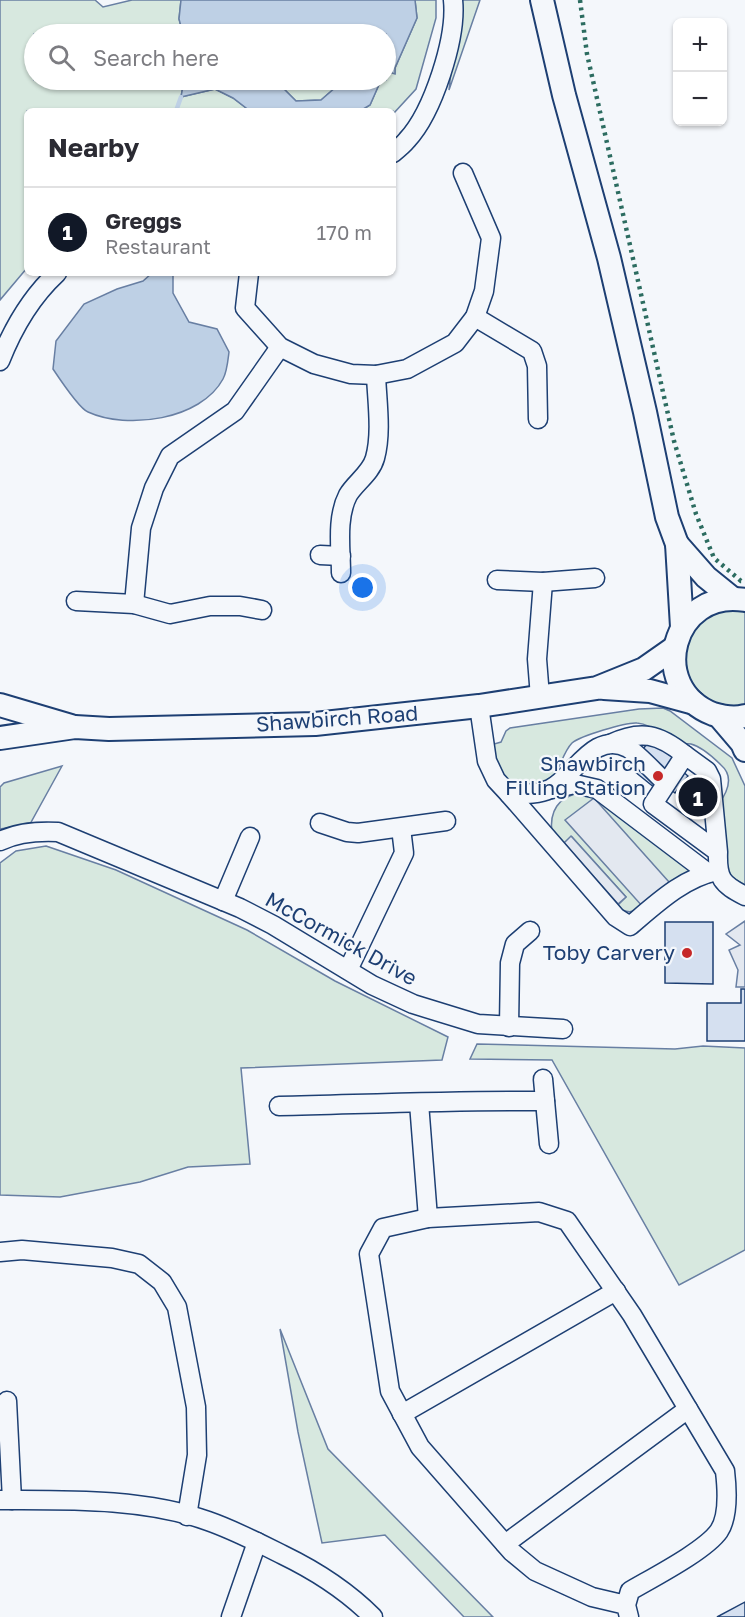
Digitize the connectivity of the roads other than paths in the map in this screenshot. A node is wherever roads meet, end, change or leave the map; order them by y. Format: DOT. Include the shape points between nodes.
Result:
graph roads {
  1 [pos="453,0"];
  2 [pos="542,0"];
  3 [pos="396,150"];
  4 [pos="463,173"];
  5 [pos="54,276"];
  6 [pos="249,276"];
  7 [pos="475,317"];
  8 [pos="4,339"];
  9 [pos="280,346"];
  10 [pos="0,362"];
  11 [pos="376,375"];
  12 [pos="538,419"];
  13 [pos="677,544"];
  14 [pos="320,555"];
  15 [pos="595,579"];
  16 [pos="497,580"];
  17 [pos="543,582"];
  18 [pos="739,599"];
  19 [pos="76,601"];
  20 [pos="134,604"];
  21 [pos="262,610"];
  22 [pos="682,627"];
  23 [pos="674,648"];
  24 [pos="597,688"];
  25 [pos="540,697"];
  26 [pos="694,703"];
  27 [pos="0,705"];
  28 [pos="479,706"];
  29 [pos="719,716"];
  30 [pos="745,716"];
  31 [pos="75,727"];
  32 [pos="0,738"];
  33 [pos="610,744"];
  34 [pos="745,750"];
  35 [pos="686,755"];
  36 [pos="666,783"];
  37 [pos="552,789"];
  38 [pos="508,794"];
  39 [pos="446,821"];
  40 [pos="320,823"];
  41 [pos="401,828"];
  42 [pos="250,837"];
  43 [pos="0,841"];
  44 [pos="718,852"];
  45 [pos="713,872"];
  46 [pos="745,896"];
  47 [pos="222,901"];
  48 [pos="530,931"];
  49 [pos="348,970"];
  50 [pos="509,1027"];
  51 [pos="563,1029"];
  52 [pos="543,1079"];
  53 [pos="545,1101"];
  54 [pos="419,1103"];
  55 [pos="279,1106"];
  56 [pos="549,1144"];
  57 [pos="428,1218"];
  58 [pos="0,1252"];
  59 [pos="616,1291"];
  60 [pos="7,1401"];
  61 [pos="688,1409"];
  62 [pos="402,1414"];
  63 [pos="6,1500"];
  64 [pos="186,1516"];
  65 [pos="257,1542"];
  66 [pos="505,1544"];
  67 [pos="627,1611"];
  68 [pos="231,1617"];
  69 [pos="373,1617"];
  1 -- 3 [label="street" via="440,79 408,140"];
  2 -- 13 [label="main road"];
  4 -- 7 [label="street" via="491,238 484,291"];
  5 -- 8 [label="street"];
  6 -- 9 [label="street" via="245,308"];
  7 -- 11 [label="street" via="454,343 407,369"];
  7 -- 12 [label="street" via="532,351 537,366"];
  8 -- 10 [label="street"];
  9 -- 11 [label="street" via="314,364 351,374"];
  9 -- 20 [label="street" via="236,411 170,456 141,528"];
  11 -- 14 [label="street" via="375,460 344,507 341,565"];
  13 -- 18 [label="main road" via="706,577"];
  13 -- 22 [label="main road"];
  15 -- 17 [label="street"];
  16 -- 17 [label="street"];
  17 -- 25 [label="street" via="537,659"];
  18 -- 22 [label="main road" via="705,605"];
  19 -- 20 [label="street"];
  20 -- 21 [label="street" via="170,614 210,606"];
  22 -- 23 [label="main road"];
  23 -- 24 [label="main road, Shawbirch Road" via="644,669"];
  23 -- 26 [label="main road" via="675,671 681,687"];
  24 -- 25 [label="main road, Shawbirch Road"];
  24 -- 26 [label="main road, Shawbirch Road" via="650,691"];
  25 -- 28 [label="main road, Shawbirch Road"];
  26 -- 29 [label="main road, Shawbirch Road"];
  27 -- 31 [label="main road, Shawbirch Road"];
  28 -- 31 [label="main road, Shawbirch Road" via="315,724"];
  28 -- 38 [label="street" via="487,761"];
  29 -- 30 [label="main road"];
  29 -- 34 [label="main road"];
  31 -- 32 [label="main road, Shawbirch Road"];
  33 -- 35 [label="street" via="632,735 645,735 661,739"];
  33 -- 36 [label="street" via="627,748"];
  33 -- 37 [label="street" via="591,751"];
  35 -- 36 [label="street"];
  35 -- 44 [label="street" via="707,771 711,779"];
  36 -- 44 [label="street" via="652,804"];
  37 -- 38 [label="street"];
  37 -- 45 [label="street" via="575,784 597,789"];
  38 -- 45 [label="street" via="616,917 630,926 666,895"];
  39 -- 41 [label="street"];
  40 -- 41 [label="street" via="347,832"];
  41 -- 49 [label="street" via="404,853"];
  42 -- 47 [label="street"];
  43 -- 47 [label="street, McCormick Drive" via="21,833 58,832"];
  44 -- 45 [label="street"];
  45 -- 46 [label="street" via="726,886"];
  47 -- 49 [label="street, McCormick Drive" via="273,925"];
  48 -- 50 [label="street" via="515,944 510,963"];
  49 -- 50 [label="street, McCormick Drive" via="413,1004 478,1024"];
  50 -- 51 [label="street, McCormick Drive"];
  52 -- 53 [label="street"];
  53 -- 54 [label="street"];
  53 -- 56 [label="street"];
  54 -- 55 [label="street"];
  54 -- 57 [label="street"];
  57 -- 59 [label="street" via="539,1212 567,1221"];
  57 -- 62 [label="street" via="383,1228 369,1254 390,1391"];
  58 -- 64 [label="street" via="22,1250 112,1258 139,1264 162,1282 177,1307 196,1407 197,1455"];
  59 -- 61 [label="street"];
  59 -- 62 [label="street"];
  60 -- 63 [label="street"];
  61 -- 66 [label="street"];
  61 -- 67 [label="street" via="725,1471 728,1498 720,1530 698,1550 630,1591"];
  62 -- 66 [label="street" via="420,1448"];
  63 -- 64 [label="street" via="104,1502"];
  64 -- 65 [label="street"];
  65 -- 68 [label="street"];
  65 -- 69 [label="street" via="315,1571"];
  66 -- 67 [label="street" via="535,1571"];
}
